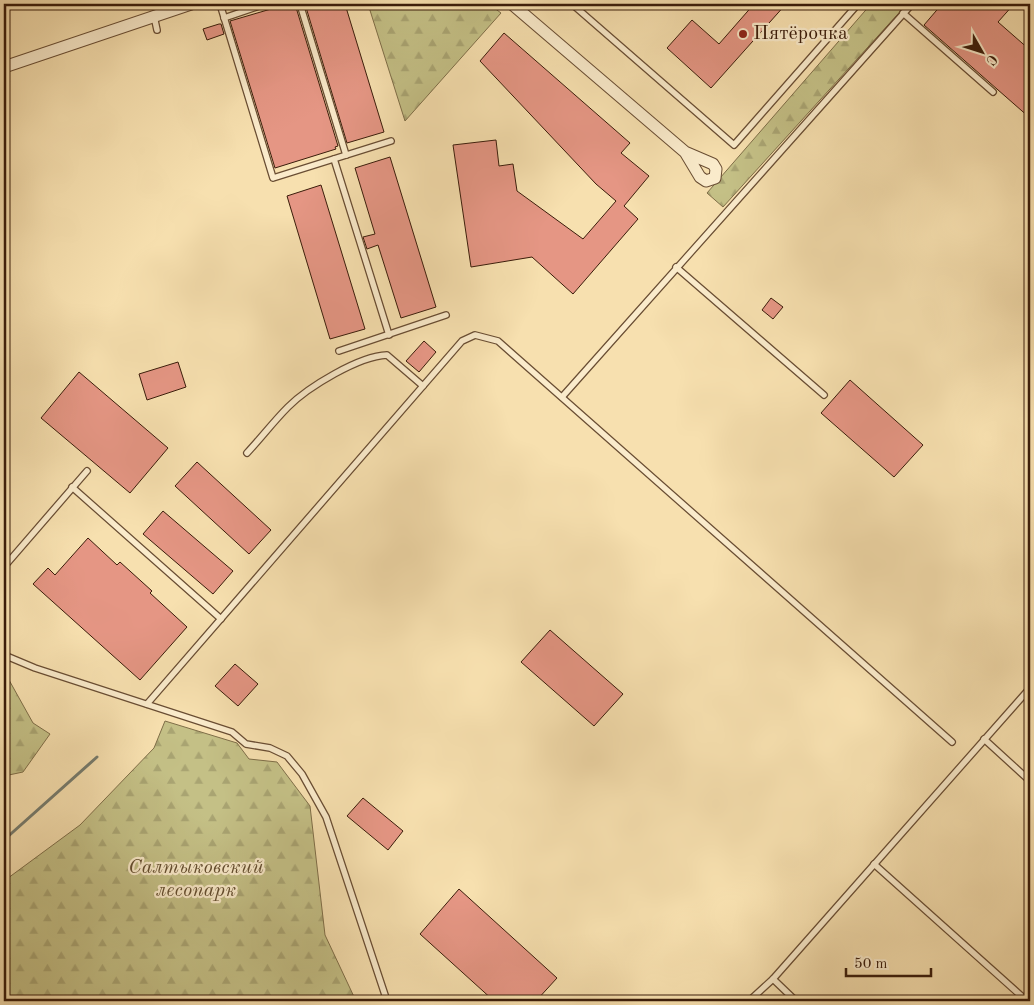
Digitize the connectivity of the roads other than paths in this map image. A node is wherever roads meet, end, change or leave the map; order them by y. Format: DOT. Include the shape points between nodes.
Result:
graph roads {
  1 [pos="191,4"];
  2 [pos="220,4"];
  3 [pos="265,4"];
  4 [pos="300,4"];
  5 [pos="512,4"];
  6 [pos="572,4"];
  7 [pos="858,4"];
  8 [pos="912,4"];
  9 [pos="903,13"];
  10 [pos="154,16"];
  11 [pos="224,18"];
  12 [pos="158,30"];
  13 [pos="4,66"];
  14 [pos="4,73"];
  15 [pos="6,81"];
  16 [pos="993,92"];
  17 [pos="390,141"];
  18 [pos="684,152"];
  19 [pos="346,155"];
  20 [pos="334,159"];
  21 [pos="676,267"];
  22 [pos="446,315"];
  23 [pos="389,335"];
  24 [pos="338,351"];
  25 [pos="423,386"];
  26 [pos="824,395"];
  27 [pos="562,397"];
  28 [pos="247,453"];
  29 [pos="87,471"];
  30 [pos="72,487"];
  31 [pos="4,567"];
  32 [pos="221,619"];
  33 [pos="4,655"];
  34 [pos="1030,688"];
  35 [pos="147,704"];
  36 [pos="984,739"];
  37 [pos="952,742"];
  38 [pos="1030,781"];
  39 [pos="874,864"];
  40 [pos="773,979"];
  41 [pos="387,1001"];
  42 [pos="749,1001"];
  43 [pos="796,1001"];
  44 [pos="1027,1001"];
  1 -- 10 [label="street"];
  2 -- 11 [label="lane"];
  3 -- 11 [label="lane"];
  4 -- 19 [label="lane"];
  5 -- 18 [label="street"];
  6 -- 7 [label="lane" via="734,145"];
  8 -- 9 [label="lane"];
  9 -- 16 [label="lane"];
  9 -- 21 [label="lane"];
  10 -- 12 [label="lane"];
  10 -- 13 [label="street"];
  11 -- 20 [label="lane" via="273,178"];
  14 -- 15 [label="lane"];
  17 -- 19 [label="lane"];
  19 -- 20 [label="lane"];
  20 -- 23 [label="lane"];
  21 -- 26 [label="lane"];
  21 -- 27 [label="lane"];
  22 -- 23 [label="lane"];
  23 -- 24 [label="lane"];
  25 -- 27 [label="lane" via="462,341 475,335 498,341"];
  25 -- 28 [label="lane" via="387,355 375,357 337,372 289,405"];
  25 -- 32 [label="lane"];
  27 -- 37 [label="lane"];
  29 -- 30 [label="lane"];
  30 -- 31 [label="lane"];
  30 -- 32 [label="lane"];
  32 -- 35 [label="lane"];
  33 -- 35 [label="lane"];
  34 -- 36 [label="lane"];
  35 -- 41 [label="lane" via="232,732 246,744 270,748 287,756 302,774 326,817"];
  36 -- 38 [label="lane"];
  36 -- 39 [label="lane"];
  39 -- 40 [label="lane"];
  39 -- 44 [label="lane"];
  40 -- 42 [label="lane"];
  40 -- 43 [label="lane"];
}
